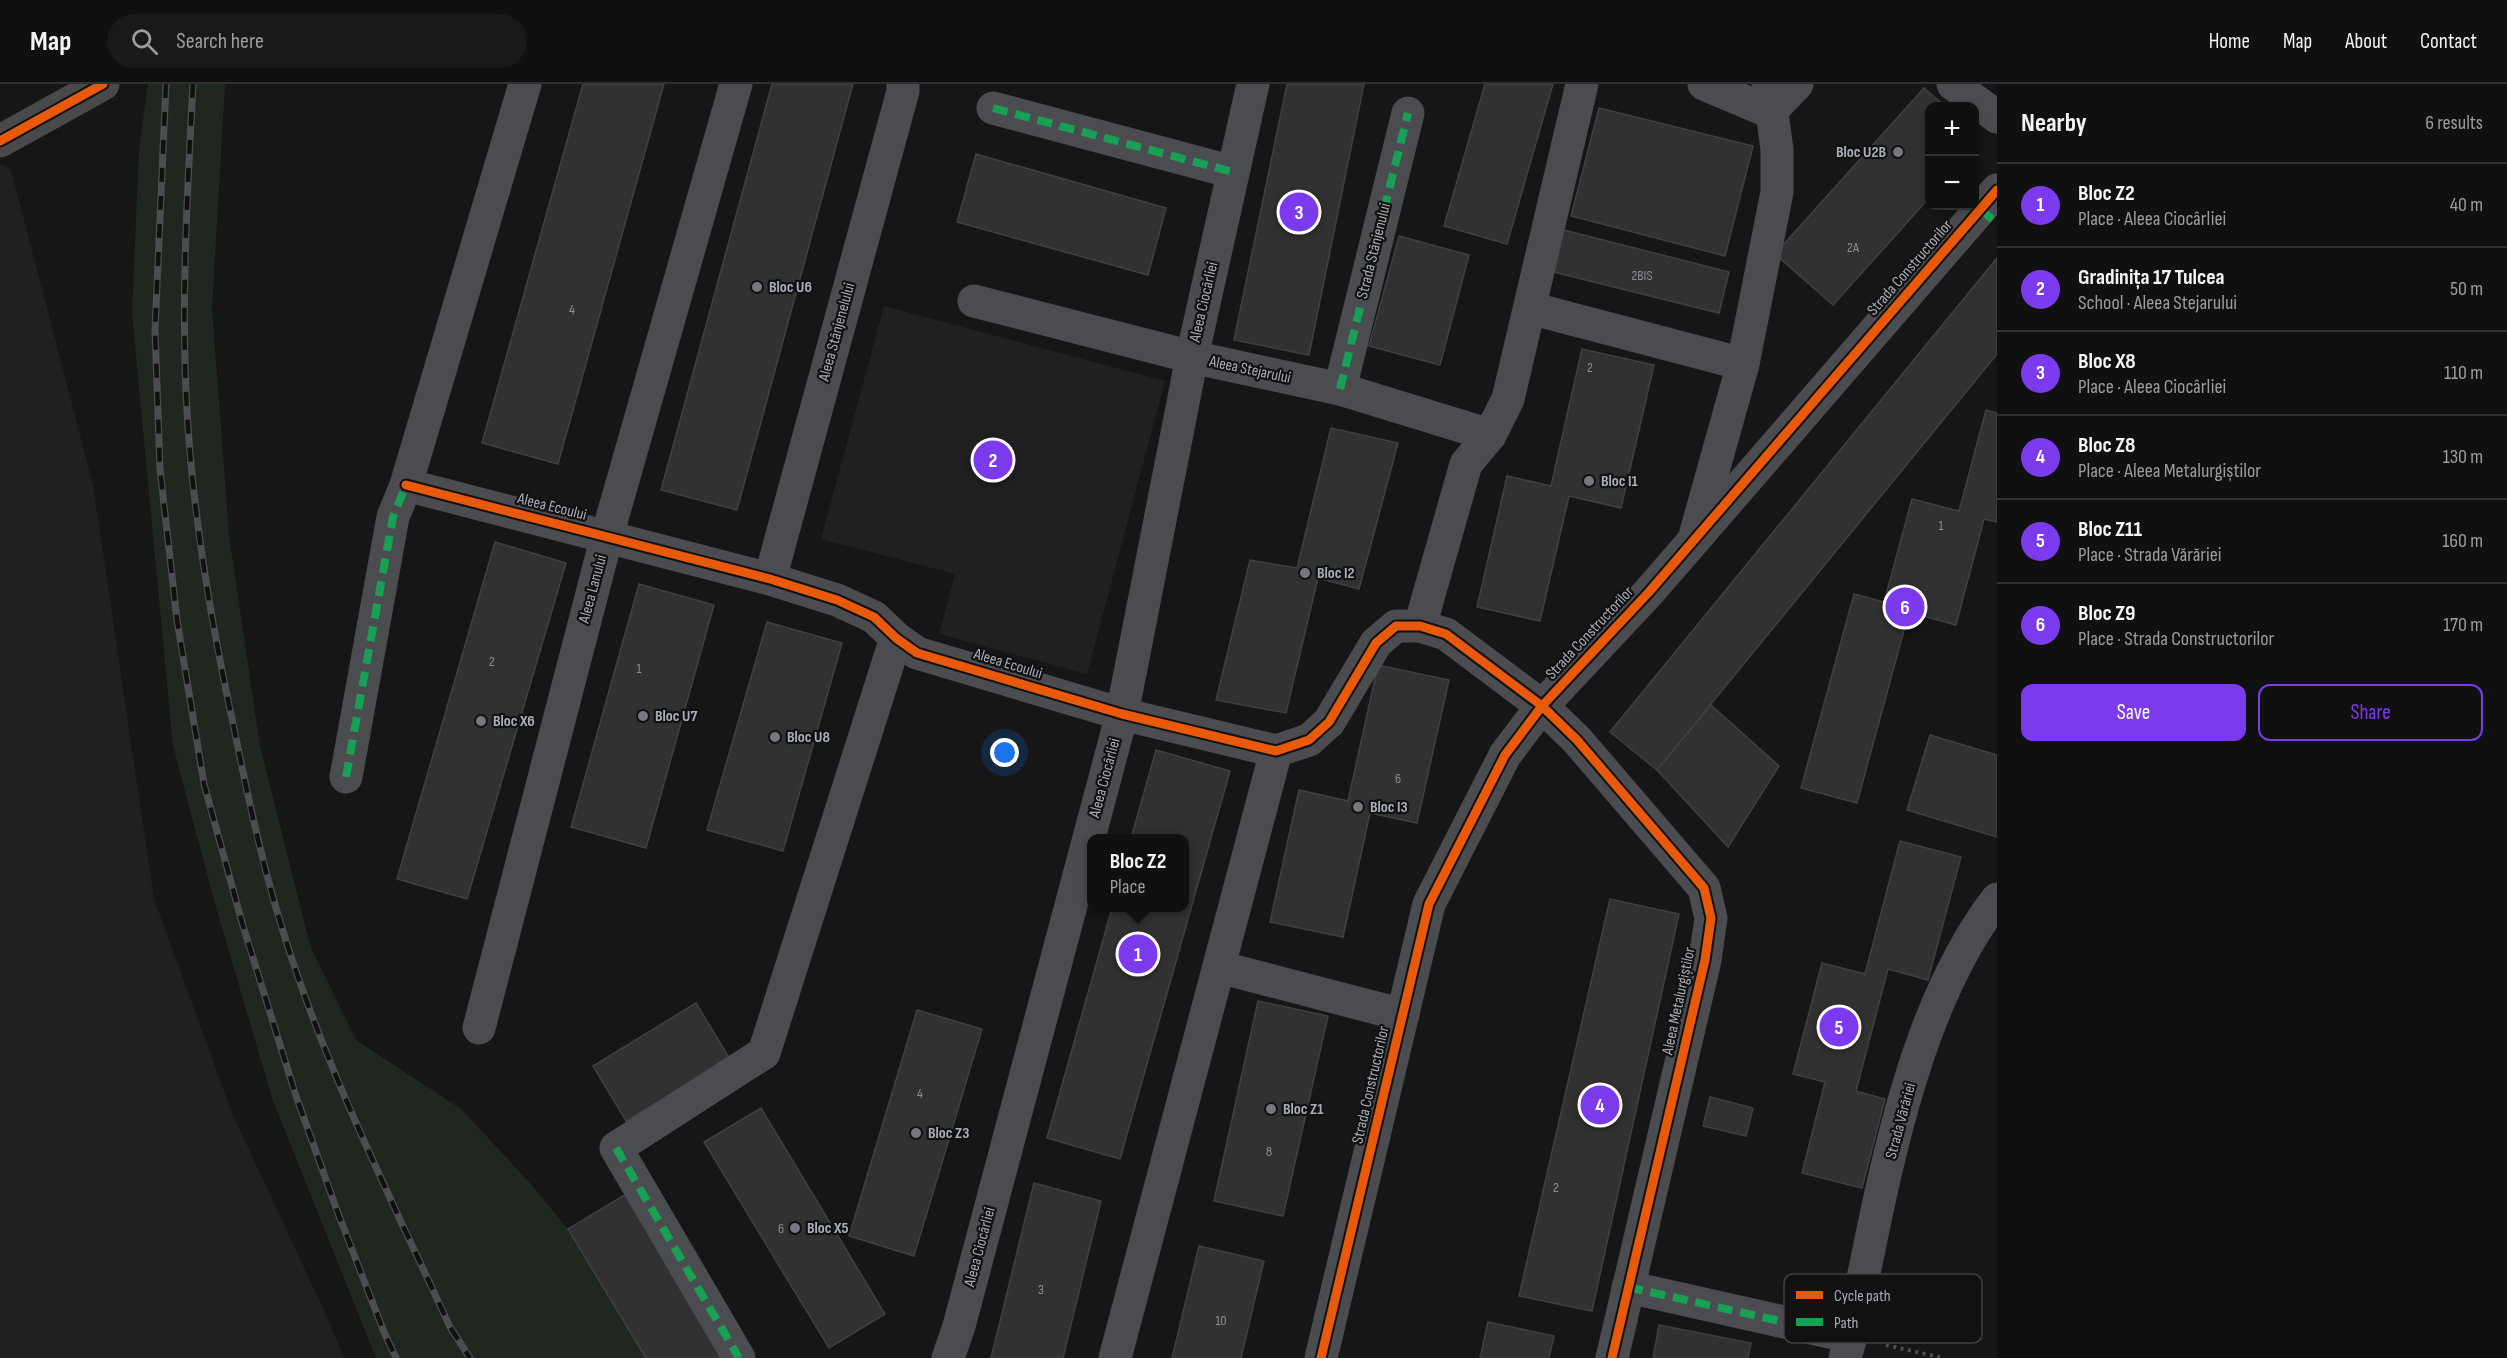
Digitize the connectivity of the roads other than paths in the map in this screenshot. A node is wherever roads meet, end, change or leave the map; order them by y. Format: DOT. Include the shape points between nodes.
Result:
graph roads {
  1 [pos="103,84"];
  2 [pos="525,84"];
  3 [pos="736,84"];
  4 [pos="903,84"];
  5 [pos="1253,84"];
  6 [pos="1582,84"];
  7 [pos="1704,84"];
  8 [pos="1797,84"];
  9 [pos="1953,84"];
  10 [pos="1769,98"];
  11 [pos="993,108"];
  12 [pos="1408,113"];
  13 [pos="1997,117"];
  14 [pos="0,141"];
  15 [pos="1233,172"];
  16 [pos="1992,208"];
  17 [pos="974,301"];
  18 [pos="1530,308"];
  19 [pos="1192,357"];
  20 [pos="1743,364"];
  21 [pos="1340,389"];
  22 [pos="1490,435"];
  23 [pos="406,485"];
  24 [pos="607,536"];
  25 [pos="1694,540"];
  26 [pos="770,579"];
  27 [pos="1420,626"];
  28 [pos="896,638"];
  29 [pos="1542,706"];
  30 [pos="1122,714"];
  31 [pos="1276,751"];
  32 [pos="346,777"];
  33 [pos="1091,834"];
  34 [pos="1087,848"];
  35 [pos="1997,899"];
  36 [pos="1219,967"];
  37 [pos="1403,1015"];
  38 [pos="479,1028"];
  39 [pos="1864,1274"];
  40 [pos="1628,1287"];
  41 [pos="1784,1330"];
  42 [pos="1833,1343"];
  43 [pos="1848,1347"];
  44 [pos="739,1358"];
  45 [pos="948,1358"];
  46 [pos="1115,1358"];
  47 [pos="1322,1358"];
  48 [pos="1612,1358"];
  1 -- 14 [label="main road"];
  2 -- 23 [label="street"];
  3 -- 24 [label="street, Aleea Lanului"];
  4 -- 26 [label="street, Aleea Stânjenelului"];
  5 -- 15 [label="street, Aleea Ciocârliei"];
  6 -- 18 [label="street"];
  7 -- 10 [label="street"];
  8 -- 10 [label="street"];
  9 -- 13 [label="street"];
  10 -- 20 [label="street" via="1777,149 1777,192"];
  11 -- 15 [label="street"];
  12 -- 21 [label="street, Strada Stânjenului"];
  15 -- 19 [label="street, Aleea Ciocârliei"];
  16 -- 25 [label="street, Strada Constructorilor"];
  17 -- 19 [label="street, Aleea Stejarului"];
  18 -- 20 [label="street"];
  18 -- 22 [label="street" via="1508,399"];
  19 -- 21 [label="street, Aleea Stejarului"];
  19 -- 30 [label="street, Aleea Ciocârliei"];
  20 -- 25 [label="street"];
  21 -- 22 [label="street, Aleea Stejarului"];
  22 -- 27 [label="street" via="1466,464"];
  23 -- 24 [label="street, Aleea Ecoului"];
  23 -- 32 [label="street" via="393,517"];
  24 -- 26 [label="street, Aleea Ecoului"];
  24 -- 38 [label="street, Aleea Lanului"];
  25 -- 29 [label="street, Strada Constructorilor"];
  26 -- 28 [label="street, Aleea Ecoului" via="837,600 874,617"];
  27 -- 29 [label="street" via="1446,634"];
  27 -- 31 [label="street" via="1396,626 1376,643 1329,722 1309,740"];
  28 -- 30 [label="street, Aleea Ecoului" via="917,653"];
  28 -- 44 [label="street" via="764,1053 616,1148"];
  29 -- 37 [label="street, Strada Constructorilor" via="1505,755 1429,904"];
  29 -- 40 [label="street, Aleea Metalurgiștilor" via="1577,740 1704,888 1711,918 1705,960"];
  30 -- 31 [label="street, Aleea Ecoului"];
  30 -- 33 [label="street, Aleea Ciocârliei"];
  31 -- 36 [label="street"];
  34 -- 45 [label="street, Aleea Ciocârliei"];
  35 -- 39 [label="street, Strada Vărăriei" via="1957,960 1924,1036 1883,1186"];
  36 -- 37 [label="street"];
  36 -- 46 [label="street"];
  37 -- 47 [label="street, Strada Constructorilor"];
  40 -- 41 [label="street"];
  40 -- 48 [label="street, Aleea Metalurgiștilor"];
  42 -- 43 [label="street"];
}
